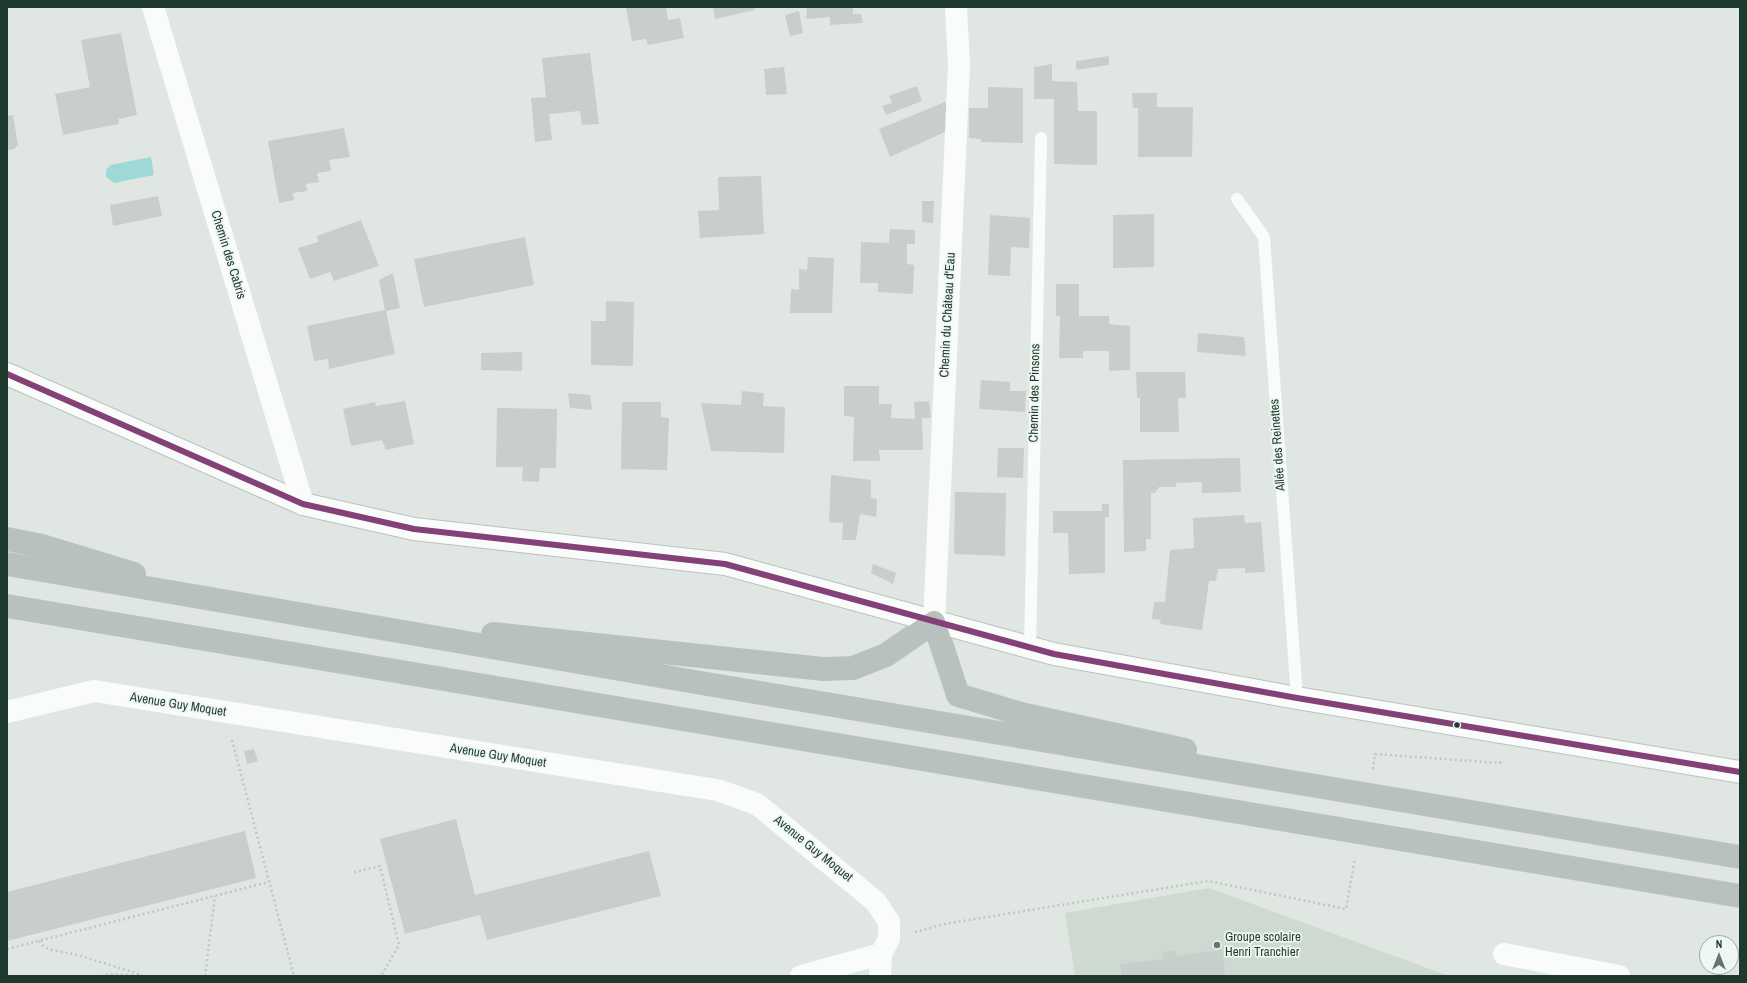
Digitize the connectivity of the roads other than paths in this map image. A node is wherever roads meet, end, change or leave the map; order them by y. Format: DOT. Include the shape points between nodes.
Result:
graph roads {
  1 [pos="153,7"];
  2 [pos="956,7"];
  3 [pos="1041,138"];
  4 [pos="1237,199"];
  5 [pos="7,374"];
  6 [pos="303,504"];
  7 [pos="7,539"];
  8 [pos="7,564"];
  9 [pos="217,600"];
  10 [pos="7,606"];
  11 [pos="287,612"];
  12 [pos="934,622"];
  13 [pos="1030,648"];
  14 [pos="1297,698"];
  15 [pos="7,712"];
  16 [pos="1740,772"];
  17 [pos="1425,805"];
  18 [pos="1740,857"];
  19 [pos="1740,896"];
  20 [pos="885,946"];
  21 [pos="1504,954"];
  22 [pos="801,976"];
  23 [pos="880,976"];
  24 [pos="1619,976"];
  1 -- 6 [label="street, Chemin des Cabris"];
  2 -- 12 [label="street, Chemin du Château d'Eau" via="959,65"];
  3 -- 13 [label="lane, Chemin des Pinsons"];
  4 -- 14 [label="lane, Allée des Reinettes" via="1264,237"];
  5 -- 6 [label="street"];
  6 -- 12 [label="street" via="414,529 724,564"];
  7 -- 9 [label="highway" via="42,546"];
  8 -- 9 [label="highway"];
  9 -- 11 [label="highway"];
  10 -- 19 [label="highway"];
  11 -- 12 [label="highway" via="823,669 853,668 886,655"];
  11 -- 17 [label="highway"];
  12 -- 13 [label="street"];
  12 -- 17 [label="highway" via="958,695 1022,714"];
  13 -- 14 [label="street"];
  14 -- 16 [label="street"];
  15 -- 20 [label="street, Avenue Guy Moquet" via="94,691 717,790 757,804 876,902 889,922"];
  17 -- 18 [label="highway"];
  20 -- 22 [label="street"];
  20 -- 23 [label="street, Avenue Guy Moquet"];
  21 -- 24 [label="street"];
}
